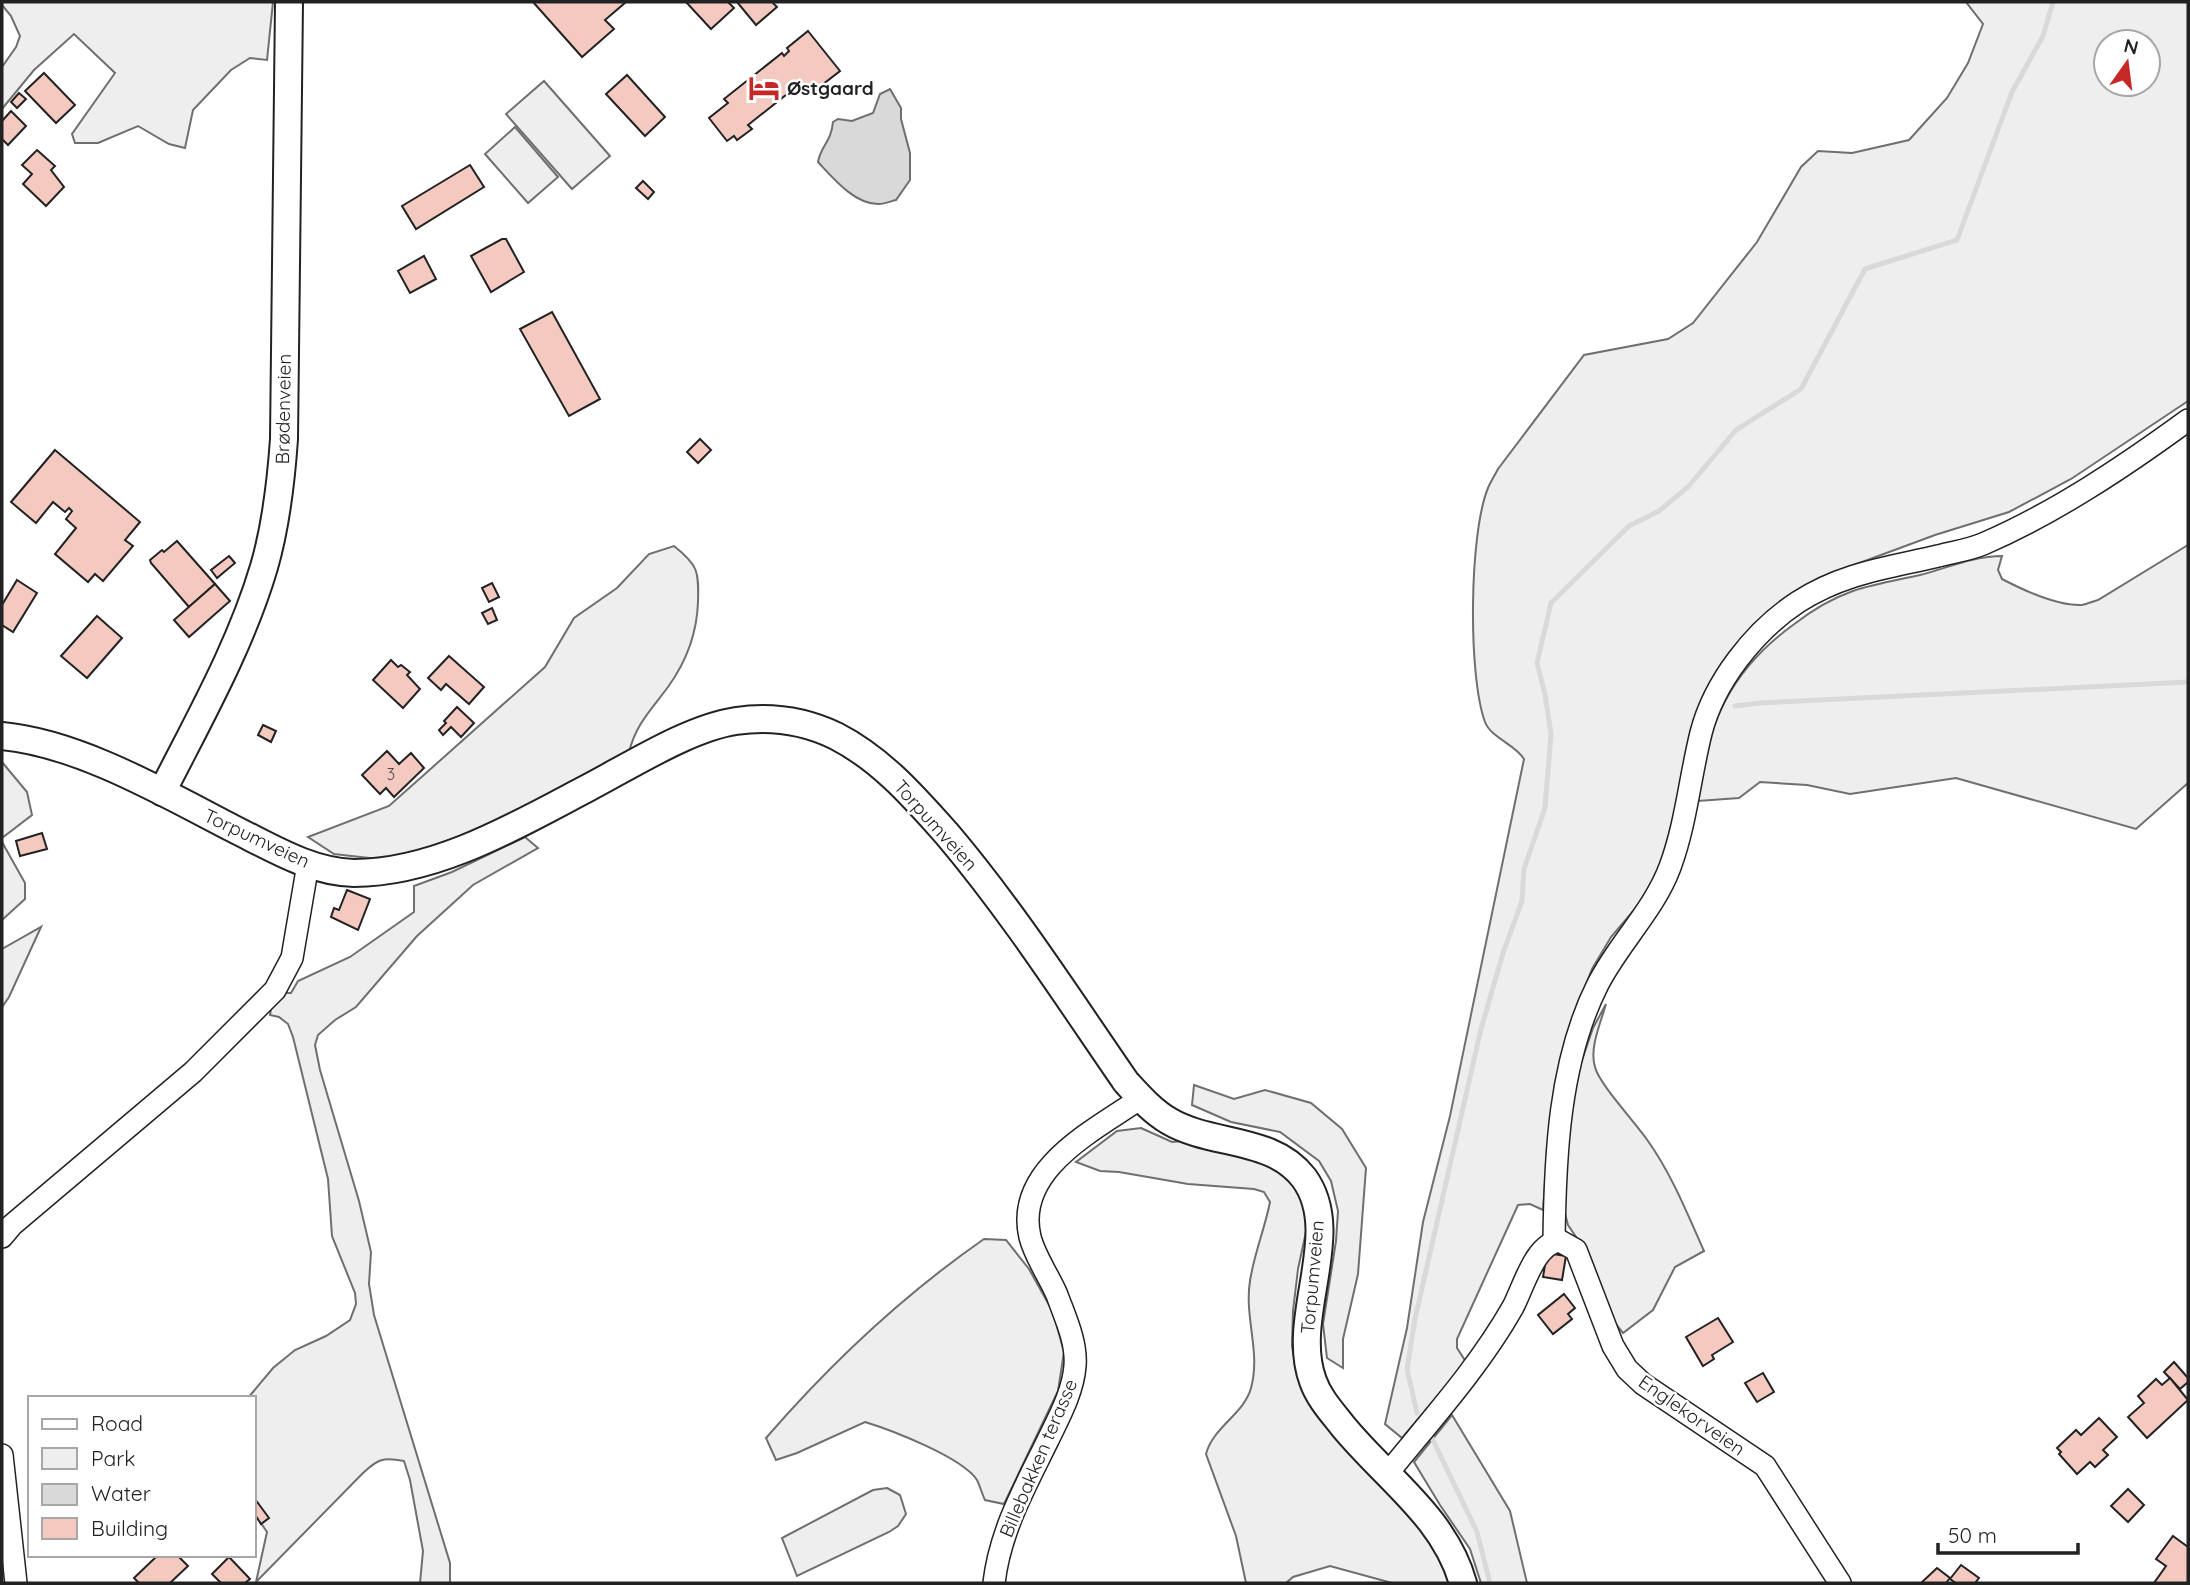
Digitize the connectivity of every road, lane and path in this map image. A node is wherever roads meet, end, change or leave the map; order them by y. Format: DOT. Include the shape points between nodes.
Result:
graph roads {
  1 [pos="289,2"];
  2 [pos="2188,420"];
  3 [pos="2,736"];
  4 [pos="162,792"];
  5 [pos="309,864"];
  6 [pos="1141,1098"];
  7 [pos="2,1237"];
  8 [pos="1553,1241"];
  9 [pos="2,1455"];
  10 [pos="1388,1474"];
  11 [pos="16,1583"];
  12 [pos="994,1583"];
  13 [pos="1463,1583"];
  14 [pos="1840,1583"];
  1 -- 4 [label="main road, Brødenveien" via="284,439 276,512 264,566 246,615"];
  2 -- 8 [label="street" via="2074,495 1980,545 1861,572 1821,589 1772,622 1742,653 1713,699 1702,729 1675,853 1663,885 1598,983 1587,1008 1560,1122"];
  3 -- 4 [label="main road, Torpumveien" via="64,750"];
  4 -- 5 [label="main road, Torpumveien"];
  5 -- 6 [label="main road, Torpumveien" via="340,872 365,872 443,856 480,843 685,738 728,723 761,719 817,728 857,748 907,789 998,895"];
  5 -- 7 [label="street" via="292,958 275,990 193,1072"];
  6 -- 10 [label="main road, Torpumveien" via="1170,1121 1264,1149 1303,1177 1319,1216 1306,1334 1309,1368 1321,1399"];
  6 -- 12 [label="street, Billebakken terasse" via="1066,1151 1045,1171 1031,1198 1027,1212 1031,1239 1070,1328 1076,1366 1060,1414 1007,1522"];
  8 -- 10 [label="street" via="1536,1258 1504,1322"];
  8 -- 14 [label="street, Englekorveien" via="1576,1250 1604,1327 1628,1369 1643,1384 1765,1466"];
  9 -- 11 [label="street"];
  10 -- 13 [label="main road, Torpumveien" via="1438,1530 1457,1562"];
}
